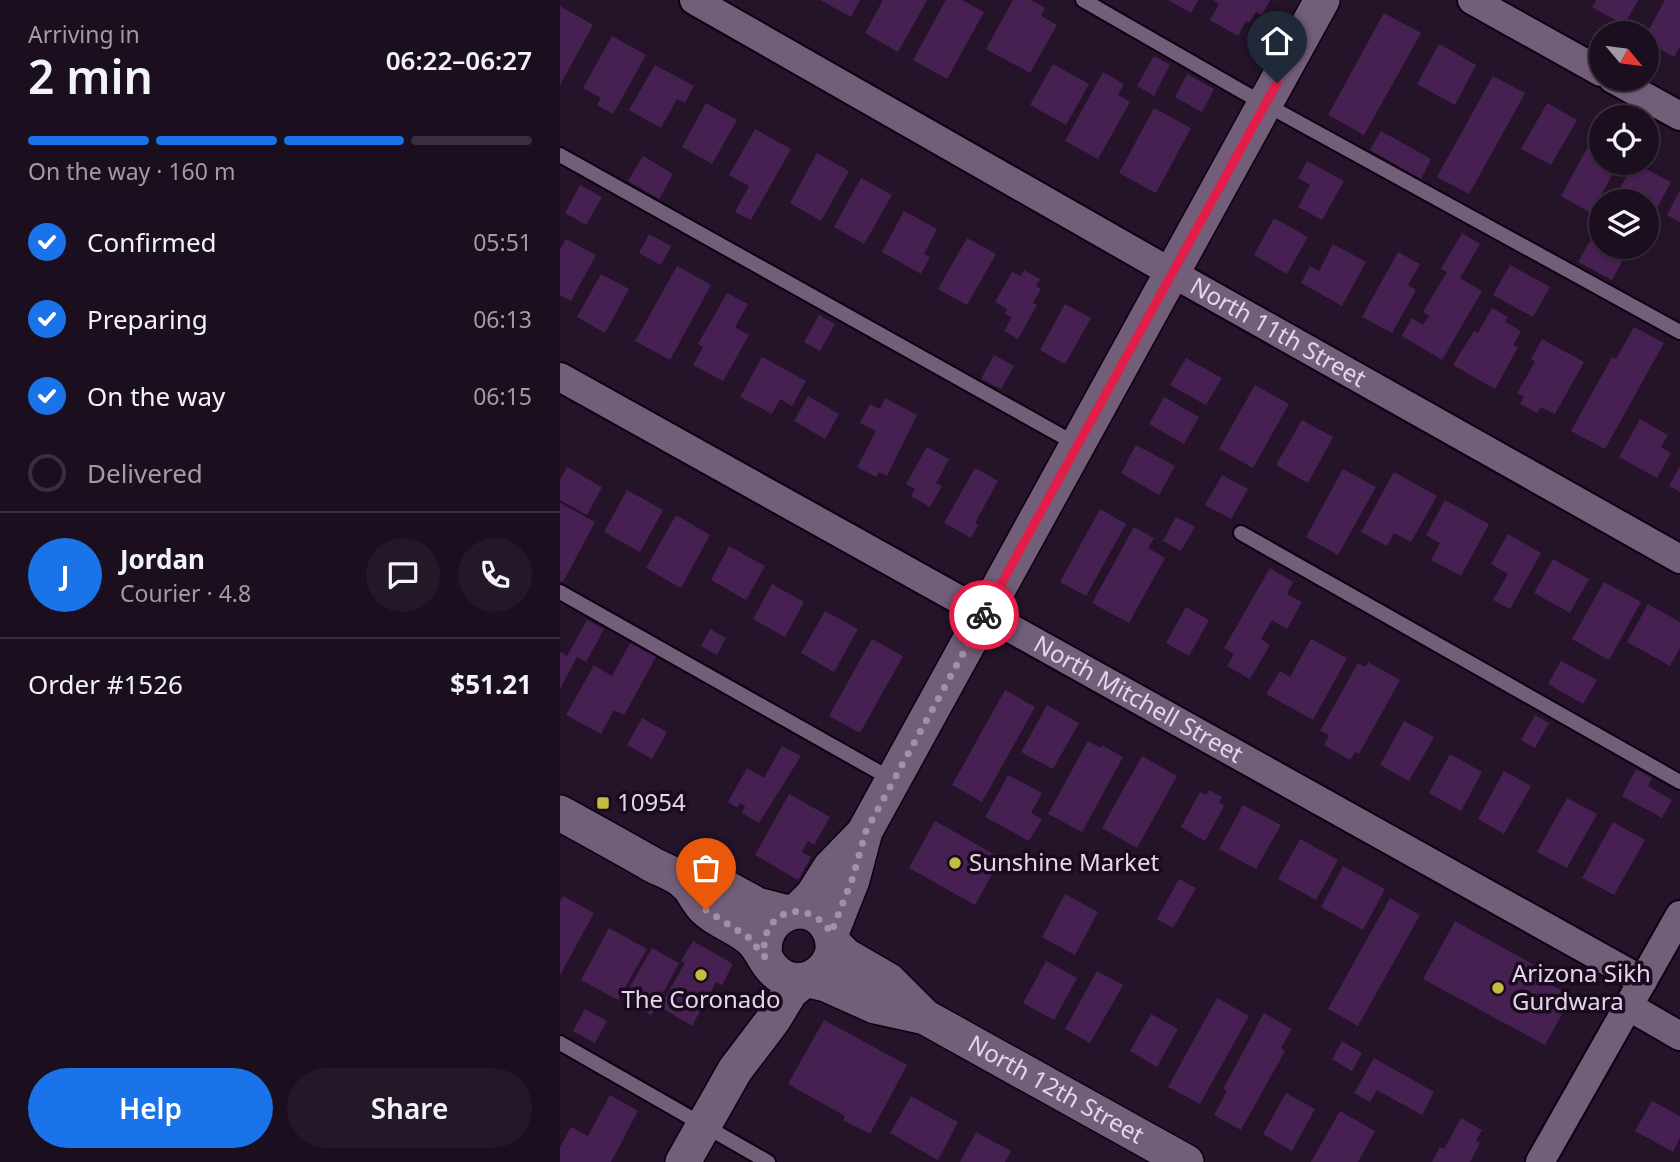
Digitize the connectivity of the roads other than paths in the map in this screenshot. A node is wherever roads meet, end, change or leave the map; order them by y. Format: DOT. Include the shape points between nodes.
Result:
graph roads {
  1 [pos="694,0"];
  2 [pos="1083,0"];
  3 [pos="1322,0"];
  4 [pos="1472,0"];
  5 [pos="1589,65"];
  6 [pos="1634,91"];
  7 [pos="1265,104"];
  8 [pos="1680,117"];
  9 [pos="560,155"];
  10 [pos="1172,273"];
  11 [pos="1680,332"];
  12 [pos="560,377"];
  13 [pos="1078,445"];
  14 [pos="1241,533"];
  15 [pos="1680,559"];
  16 [pos="560,592"];
  17 [pos="984,615"];
  18 [pos="893,780"];
  19 [pos="1680,782"];
  20 [pos="560,813"];
  21 [pos="866,831"];
  22 [pos="685,883"];
  23 [pos="793,912"];
  24 [pos="1680,915"];
  25 [pos="832,938"];
  26 [pos="767,961"];
  27 [pos="806,980"];
  28 [pos="1643,981"];
  29 [pos="1628,1006"];
  30 [pos="925,1017"];
  31 [pos="1680,1036"];
  32 [pos="560,1043"];
  33 [pos="735,1070"];
  34 [pos="693,1151"];
  35 [pos="768,1162"];
  36 [pos="1186,1162"];
  37 [pos="1540,1162"];
  1 -- 10 [label="street, North 11th Street"];
  2 -- 7 [label="lane"];
  3 -- 7 [label="street"];
  4 -- 5 [label="street"];
  6 -- 8 [label="street"];
  7 -- 10 [label="street"];
  7 -- 11 [label="lane"];
  9 -- 13 [label="lane"];
  10 -- 13 [label="street"];
  10 -- 15 [label="street, North 11th Street"];
  12 -- 17 [label="street, North Mitchell Street"];
  13 -- 17 [label="street"];
  14 -- 19 [label="lane"];
  16 -- 18 [label="lane"];
  17 -- 18 [label="street"];
  17 -- 28 [label="street, North Mitchell Street"];
  18 -- 21 [label="street"];
  20 -- 22 [label="street, North 12th Street"];
  21 -- 23 [label="street"];
  21 -- 25 [label="street"];
  22 -- 23 [label="street, North 12th Street" via="721,885 757,905"];
  22 -- 26 [label="street, North 12th Street" via="706,910 748,937"];
  23 -- 25 [label="street, North 12th Street" via="818,917"];
  23 -- 26 [label="street" via="772,922 767,930 763,948"];
  24 -- 28 [label="street"];
  25 -- 27 [label="street" via="827,966"];
  25 -- 30 [label="street, North 12th Street" via="847,957 889,981"];
  26 -- 27 [label="street, North 12th Street" via="782,977"];
  26 -- 33 [label="street" via="767,976 751,1012"];
  27 -- 30 [label="street, North 12th Street" via="875,1006"];
  27 -- 33 [label="street" via="790,992"];
  28 -- 29 [label="street"];
  29 -- 31 [label="street"];
  29 -- 37 [label="street"];
  30 -- 36 [label="street, North 12th Street"];
  32 -- 34 [label="lane"];
  33 -- 34 [label="street"];
  34 -- 35 [label="lane"];
}
